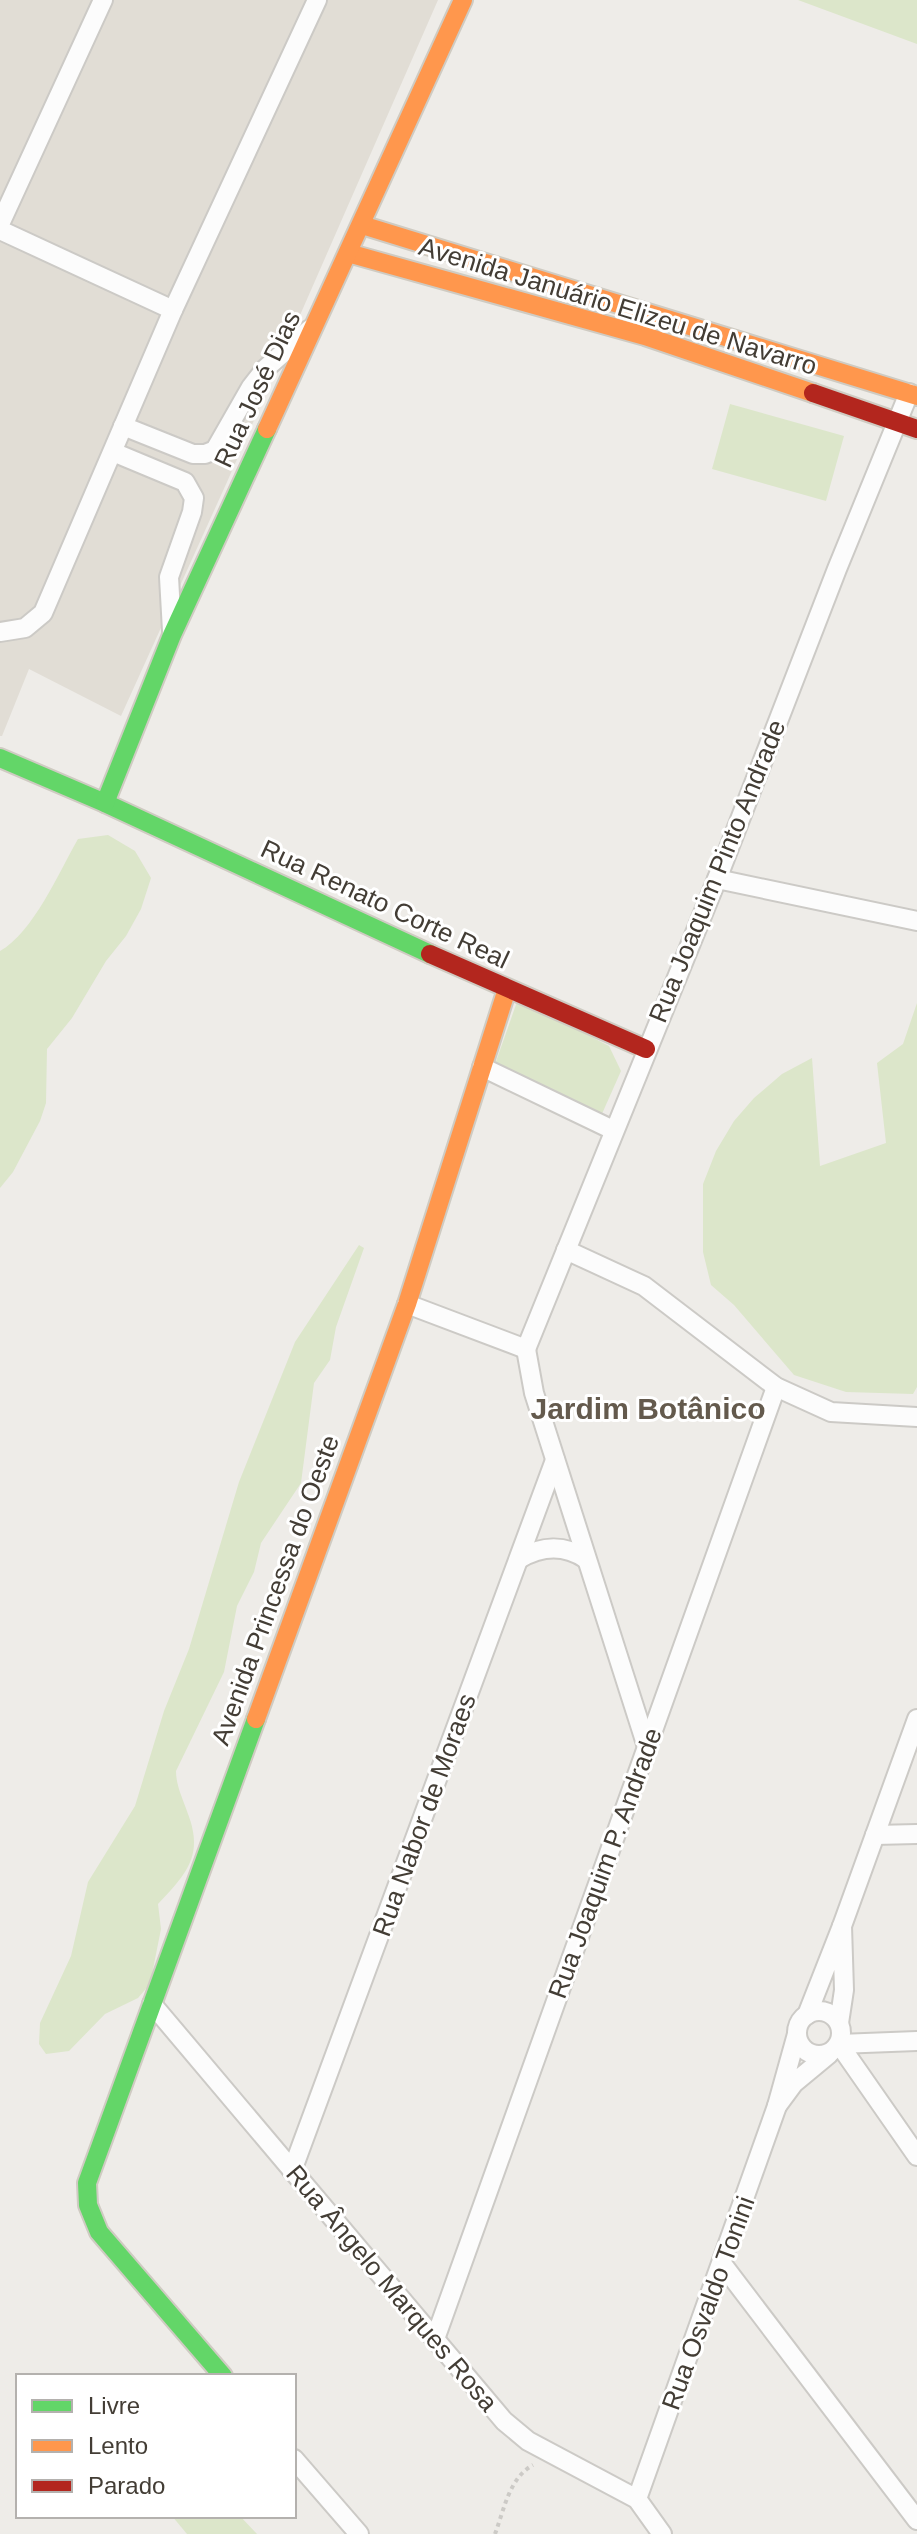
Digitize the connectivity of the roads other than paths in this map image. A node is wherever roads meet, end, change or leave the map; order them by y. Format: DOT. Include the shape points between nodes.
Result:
graph roads {
  1 [pos="103,0"];
  2 [pos="317,0"];
  3 [pos="463,0"];
  4 [pos="0,224"];
  5 [pos="362,225"];
  6 [pos="0,230"];
  7 [pos="348,253"];
  8 [pos="173,310"];
  9 [pos="315,325"];
  10 [pos="913,395"];
  11 [pos="897,422"];
  12 [pos="123,426"];
  13 [pos="917,429"];
  14 [pos="113,452"];
  15 [pos="0,632"];
  16 [pos="172,635"];
  17 [pos="0,758"];
  18 [pos="105,803"];
  19 [pos="717,879"];
  20 [pos="917,921"];
  21 [pos="507,989"];
  22 [pos="646,1049"];
  23 [pos="482,1067"];
  24 [pos="613,1130"];
  25 [pos="566,1250"];
  26 [pos="407,1304"];
  27 [pos="526,1349"];
  28 [pos="776,1387"];
  29 [pos="917,1417"];
  30 [pos="555,1460"];
  31 [pos="519,1559"];
  32 [pos="586,1559"];
  33 [pos="917,1719"];
  34 [pos="647,1747"];
  35 [pos="917,1834"];
  36 [pos="875,1835"];
  37 [pos="842,1926"];
  38 [pos="152,2004"];
  39 [pos="807,2015"];
  40 [pos="839,2023"];
  41 [pos="797,2034"];
  42 [pos="917,2041"];
  43 [pos="834,2049"];
  44 [pos="777,2106"];
  45 [pos="917,2156"];
  46 [pos="292,2171"];
  47 [pos="723,2265"];
  48 [pos="435,2339"];
  49 [pos="221,2374"];
  50 [pos="296,2461"];
  51 [pos="637,2499"];
  52 [pos="917,2520"];
  53 [pos="359,2534"];
  54 [pos="662,2534"];
  1 -- 4 [label="street"];
  2 -- 8 [label="street"];
  3 -- 5 [label="street, Rua José Dias"];
  5 -- 7 [label="street, Rua José Dias"];
  5 -- 10 [label="street, Avenida Januário Elizeu de Navarro"];
  6 -- 8 [label="street"];
  7 -- 9 [label="street, Rua José Dias"];
  7 -- 11 [label="street, Avenida Januário Elizeu de Navarro" via="645,336"];
  8 -- 12 [label="street"];
  9 -- 12 [label="street" via="265,369 215,450 193,454"];
  9 -- 16 [label="street, Rua José Dias"];
  10 -- 11 [label="street, Rua Joaquim Pinto Andrade"];
  11 -- 13 [label="street, Avenida Januário Elizeu de Navarro"];
  11 -- 19 [label="street, Rua Joaquim Pinto Andrade"];
  12 -- 14 [label="street"];
  14 -- 15 [label="street" via="43,613 25,628"];
  14 -- 16 [label="street" via="185,482 194,498 169,577"];
  16 -- 18 [label="street, Rua José Dias"];
  17 -- 18 [label="street, Rua Renato Corte Real"];
  18 -- 21 [label="street, Rua Renato Corte Real"];
  19 -- 20 [label="street"];
  19 -- 22 [label="street, Rua Joaquim Pinto Andrade"];
  21 -- 22 [label="street, Rua Renato Corte Real"];
  21 -- 23 [label="street, Avenida Princessa do Oeste"];
  22 -- 24 [label="street, Rua Joaquim Pinto Andrade"];
  23 -- 24 [label="street"];
  23 -- 26 [label="street, Avenida Princessa do Oeste"];
  24 -- 25 [label="street, Rua Joaquim Pinto Andrade"];
  25 -- 27 [label="street, Rua Joaquim Pinto Andrade"];
  25 -- 28 [label="street" via="644,1286"];
  26 -- 27 [label="street"];
  26 -- 38 [label="street, Avenida Princessa do Oeste"];
  27 -- 30 [label="street"];
  28 -- 29 [label="street" via="831,1412"];
  28 -- 34 [label="street, Rua Joaquim P. Andrade"];
  30 -- 31 [label="street, Rua Nabor de Moraes"];
  30 -- 32 [label="street"];
  31 -- 32 [label="street" via="534,1550 559,1548"];
  31 -- 46 [label="street, Rua Nabor de Moraes"];
  32 -- 34 [label="street"];
  33 -- 36 [label="street, Rua Osvaldo Tonini"];
  34 -- 48 [label="street, Rua Joaquim P. Andrade"];
  35 -- 36 [label="street"];
  36 -- 37 [label="street, Rua Osvaldo Tonini"];
  37 -- 39 [label="street, Rua Osvaldo Tonini"];
  37 -- 40 [label="street, Rua Osvaldo Tonini"];
  38 -- 46 [label="street, Rua Ângelo Marques Rosa"];
  38 -- 49 [label="street, Avenida Princessa do Oeste" via="87,2183 88,2205 99,2232"];
  39 -- 40 [label="street" via="822,2011"];
  39 -- 41 [label="street, Rua Osvaldo Tonini"];
  40 -- 43 [label="street, Rua Osvaldo Tonini"];
  41 -- 43 [label="street" via="808,2053 822,2056"];
  41 -- 44 [label="street, Rua Osvaldo Tonini"];
  42 -- 43 [label="street"];
  43 -- 44 [label="street, Rua Osvaldo Tonini" via="794,2083"];
  43 -- 45 [label="street"];
  44 -- 47 [label="street, Rua Osvaldo Tonini"];
  46 -- 48 [label="street, Rua Ângelo Marques Rosa"];
  47 -- 51 [label="street, Rua Osvaldo Tonini"];
  47 -- 52 [label="street"];
  48 -- 51 [label="street, Rua Ângelo Marques Rosa" via="504,2421 528,2441"];
  50 -- 53 [label="street"];
  51 -- 54 [label="street, Rua Ângelo Marques Rosa"];
}
